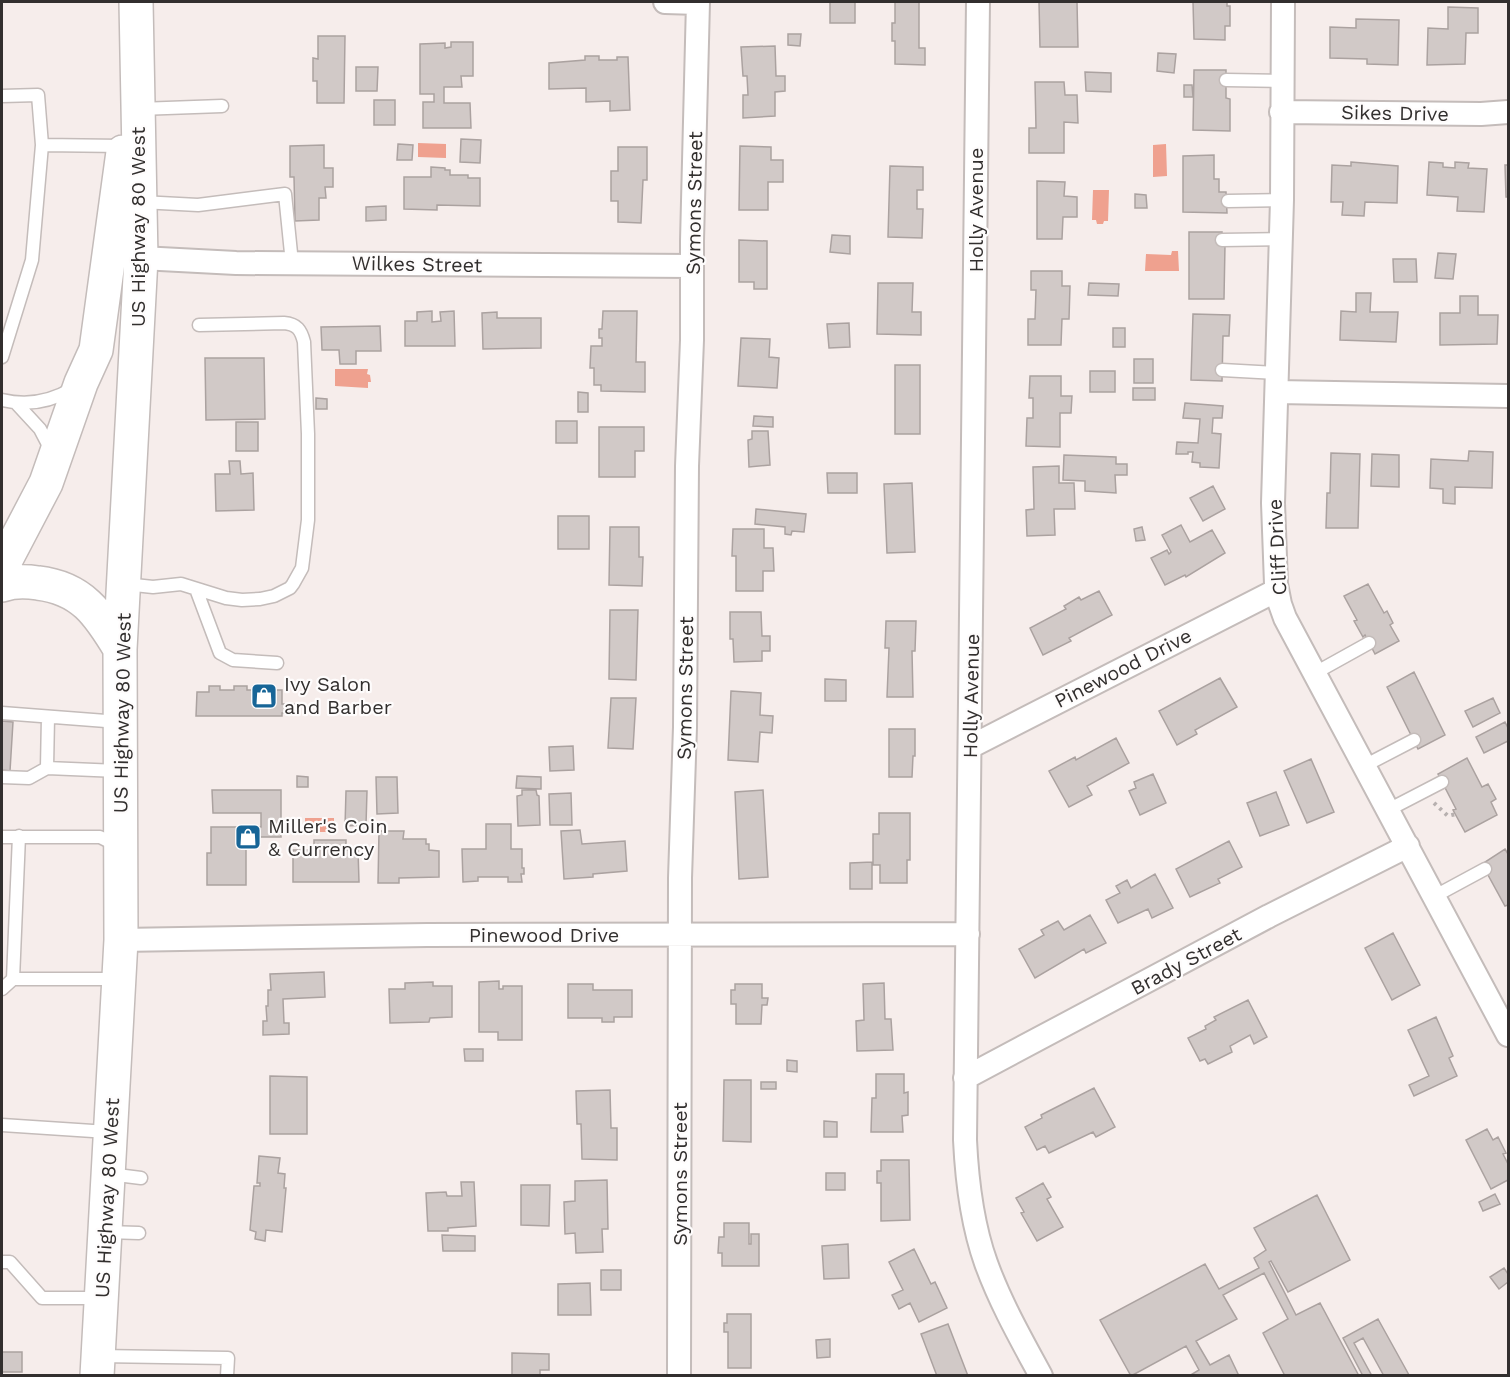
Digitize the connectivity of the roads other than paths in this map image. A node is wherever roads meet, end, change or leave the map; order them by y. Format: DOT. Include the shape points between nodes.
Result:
graph roads {
  1 [pos="136,2"];
  2 [pos="666,2"];
  3 [pos="698,2"];
  4 [pos="978,2"];
  5 [pos="1283,2"];
  6 [pos="137,50"];
  7 [pos="1226,80"];
  8 [pos="1281,81"];
  9 [pos="2,96"];
  10 [pos="222,106"];
  11 [pos="138,109"];
  12 [pos="1281,112"];
  13 [pos="1509,112"];
  14 [pos="42,145"];
  15 [pos="131,147"];
  16 [pos="1282,200"];
  17 [pos="1228,201"];
  18 [pos="140,202"];
  19 [pos="1281,239"];
  20 [pos="1222,240"];
  21 [pos="141,258"];
  22 [pos="291,263"];
  23 [pos="692,266"];
  24 [pos="199,325"];
  25 [pos="4,340"];
  26 [pos="2,357"];
  27 [pos="1222,370"];
  28 [pos="1277,382"];
  29 [pos="81,383"];
  30 [pos="1509,396"];
  31 [pos="2,400"];
  32 [pos="16,403"];
  33 [pos="55,459"];
  34 [pos="2,567"];
  35 [pos="124,584"];
  36 [pos="2,585"];
  37 [pos="196,589"];
  38 [pos="1276,590"];
  39 [pos="1369,642"];
  40 [pos="120,649"];
  41 [pos="277,663"];
  42 [pos="1315,673"];
  43 [pos="2,713"];
  44 [pos="48,717"];
  45 [pos="121,722"];
  46 [pos="1414,740"];
  47 [pos="970,747"];
  48 [pos="1364,766"];
  49 [pos="47,768"];
  50 [pos="121,771"];
  51 [pos="2,777"];
  52 [pos="1442,782"];
  53 [pos="1388,810"];
  54 [pos="19,836"];
  55 [pos="2,837"];
  56 [pos="1408,846"];
  57 [pos="121,847"];
  58 [pos="1485,869"];
  59 [pos="1435,896"];
  60 [pos="968,934"];
  61 [pos="680,935"];
  62 [pos="121,939"];
  63 [pos="13,979"];
  64 [pos="119,979"];
  65 [pos="2,988"];
  66 [pos="1509,1035"];
  67 [pos="966,1078"];
  68 [pos="2,1125"];
  69 [pos="110,1132"];
  70 [pos="108,1174"];
  71 [pos="141,1178"];
  72 [pos="105,1232"];
  73 [pos="139,1233"];
  74 [pos="2,1262"];
  75 [pos="101,1298"];
  76 [pos="97,1366"];
  77 [pos="227,1376"];
  78 [pos="679,1376"];
  79 [pos="1041,1376"];
  1 -- 6 [label="main road, US Highway 80 West"];
  2 -- 3 [label="street"];
  3 -- 23 [label="street, Symons Street"];
  4 -- 47 [label="street, Holly Avenue"];
  5 -- 8 [label="street, Cliff Drive"];
  6 -- 11 [label="main road, US Highway 80 West"];
  6 -- 15 [label="main road, US Highway 80 West"];
  7 -- 8 [label="lane"];
  8 -- 12 [label="street, Cliff Drive"];
  9 -- 14 [label="lane" via="38,95"];
  10 -- 11 [label="lane"];
  11 -- 15 [label="main road, US Highway 80 West"];
  12 -- 13 [label="street, Sikes Drive"];
  12 -- 16 [label="street, Cliff Drive"];
  14 -- 15 [label="lane"];
  14 -- 25 [label="lane" via="32,260"];
  15 -- 18 [label="main road, US Highway 80 West"];
  15 -- 29 [label="main road, US Highway 80 West" via="96,350"];
  16 -- 17 [label="lane"];
  16 -- 19 [label="street, Cliff Drive"];
  18 -- 21 [label="main road, US Highway 80 West"];
  18 -- 22 [label="lane" via="198,205 285,194"];
  19 -- 20 [label="lane"];
  19 -- 28 [label="street, Cliff Drive"];
  21 -- 22 [label="street, Wilkes Street"];
  21 -- 35 [label="main road, US Highway 80 West"];
  22 -- 23 [label="street, Wilkes Street"];
  23 -- 61 [label="street, Symons Street"];
  24 -- 37 [label="lane" via="284,323 302,333 309,520 302,568 290,588 274,596 242,600"];
  25 -- 26 [label="lane"];
  27 -- 28 [label="lane"];
  28 -- 30 [label="street"];
  28 -- 38 [label="street, Cliff Drive"];
  29 -- 32 [label="lane" via="52,399"];
  29 -- 33 [label="main road, US Highway 80 West"];
  31 -- 32 [label="lane"];
  32 -- 33 [label="lane" via="41,431"];
  33 -- 34 [label="main road, US Highway 80 West"];
  35 -- 37 [label="lane" via="153,587 176,583"];
  35 -- 40 [label="main road, US Highway 80 West"];
  36 -- 40 [label="main road" via="33,582 73,592 105,623"];
  37 -- 41 [label="lane" via="220,653 234,660"];
  38 -- 42 [label="street, Cliff Drive" via="1285,618"];
  38 -- 47 [label="street, Pinewood Drive"];
  39 -- 42 [label="lane"];
  40 -- 45 [label="main road, US Highway 80 West"];
  42 -- 48 [label="street, Cliff Drive"];
  43 -- 44 [label="lane"];
  44 -- 45 [label="lane"];
  44 -- 49 [label="lane"];
  45 -- 50 [label="main road, US Highway 80 West"];
  46 -- 48 [label="lane"];
  47 -- 60 [label="street, Holly Avenue"];
  48 -- 53 [label="street, Cliff Drive"];
  49 -- 50 [label="lane"];
  49 -- 51 [label="lane" via="29,777"];
  50 -- 57 [label="main road, US Highway 80 West"];
  52 -- 53 [label="lane"];
  53 -- 56 [label="street, Cliff Drive"];
  54 -- 55 [label="lane"];
  54 -- 57 [label="lane" via="100,837"];
  54 -- 63 [label="lane"];
  56 -- 59 [label="street, Cliff Drive"];
  56 -- 67 [label="street, Brady Street"];
  57 -- 62 [label="main road, US Highway 80 West"];
  58 -- 59 [label="lane"];
  59 -- 66 [label="street, Cliff Drive"];
  60 -- 61 [label="street, Pinewood Drive"];
  60 -- 67 [label="street, Holly Avenue"];
  61 -- 62 [label="street, Pinewood Drive"];
  61 -- 78 [label="street, Symons Street"];
  62 -- 64 [label="main road, US Highway 80 West"];
  63 -- 64 [label="lane"];
  63 -- 65 [label="lane"];
  64 -- 69 [label="main road, US Highway 80 West"];
  67 -- 79 [label="street, Holly Avenue" via="966,1158 978,1238 1003,1303"];
  68 -- 69 [label="lane"];
  69 -- 70 [label="main road, US Highway 80 West"];
  70 -- 71 [label="lane"];
  70 -- 72 [label="main road, US Highway 80 West"];
  72 -- 73 [label="lane"];
  72 -- 75 [label="main road, US Highway 80 West"];
  74 -- 75 [label="lane" via="10,1262 42,1298"];
  75 -- 76 [label="main road, US Highway 80 West"];
  76 -- 77 [label="lane" via="228,1358"];
}
